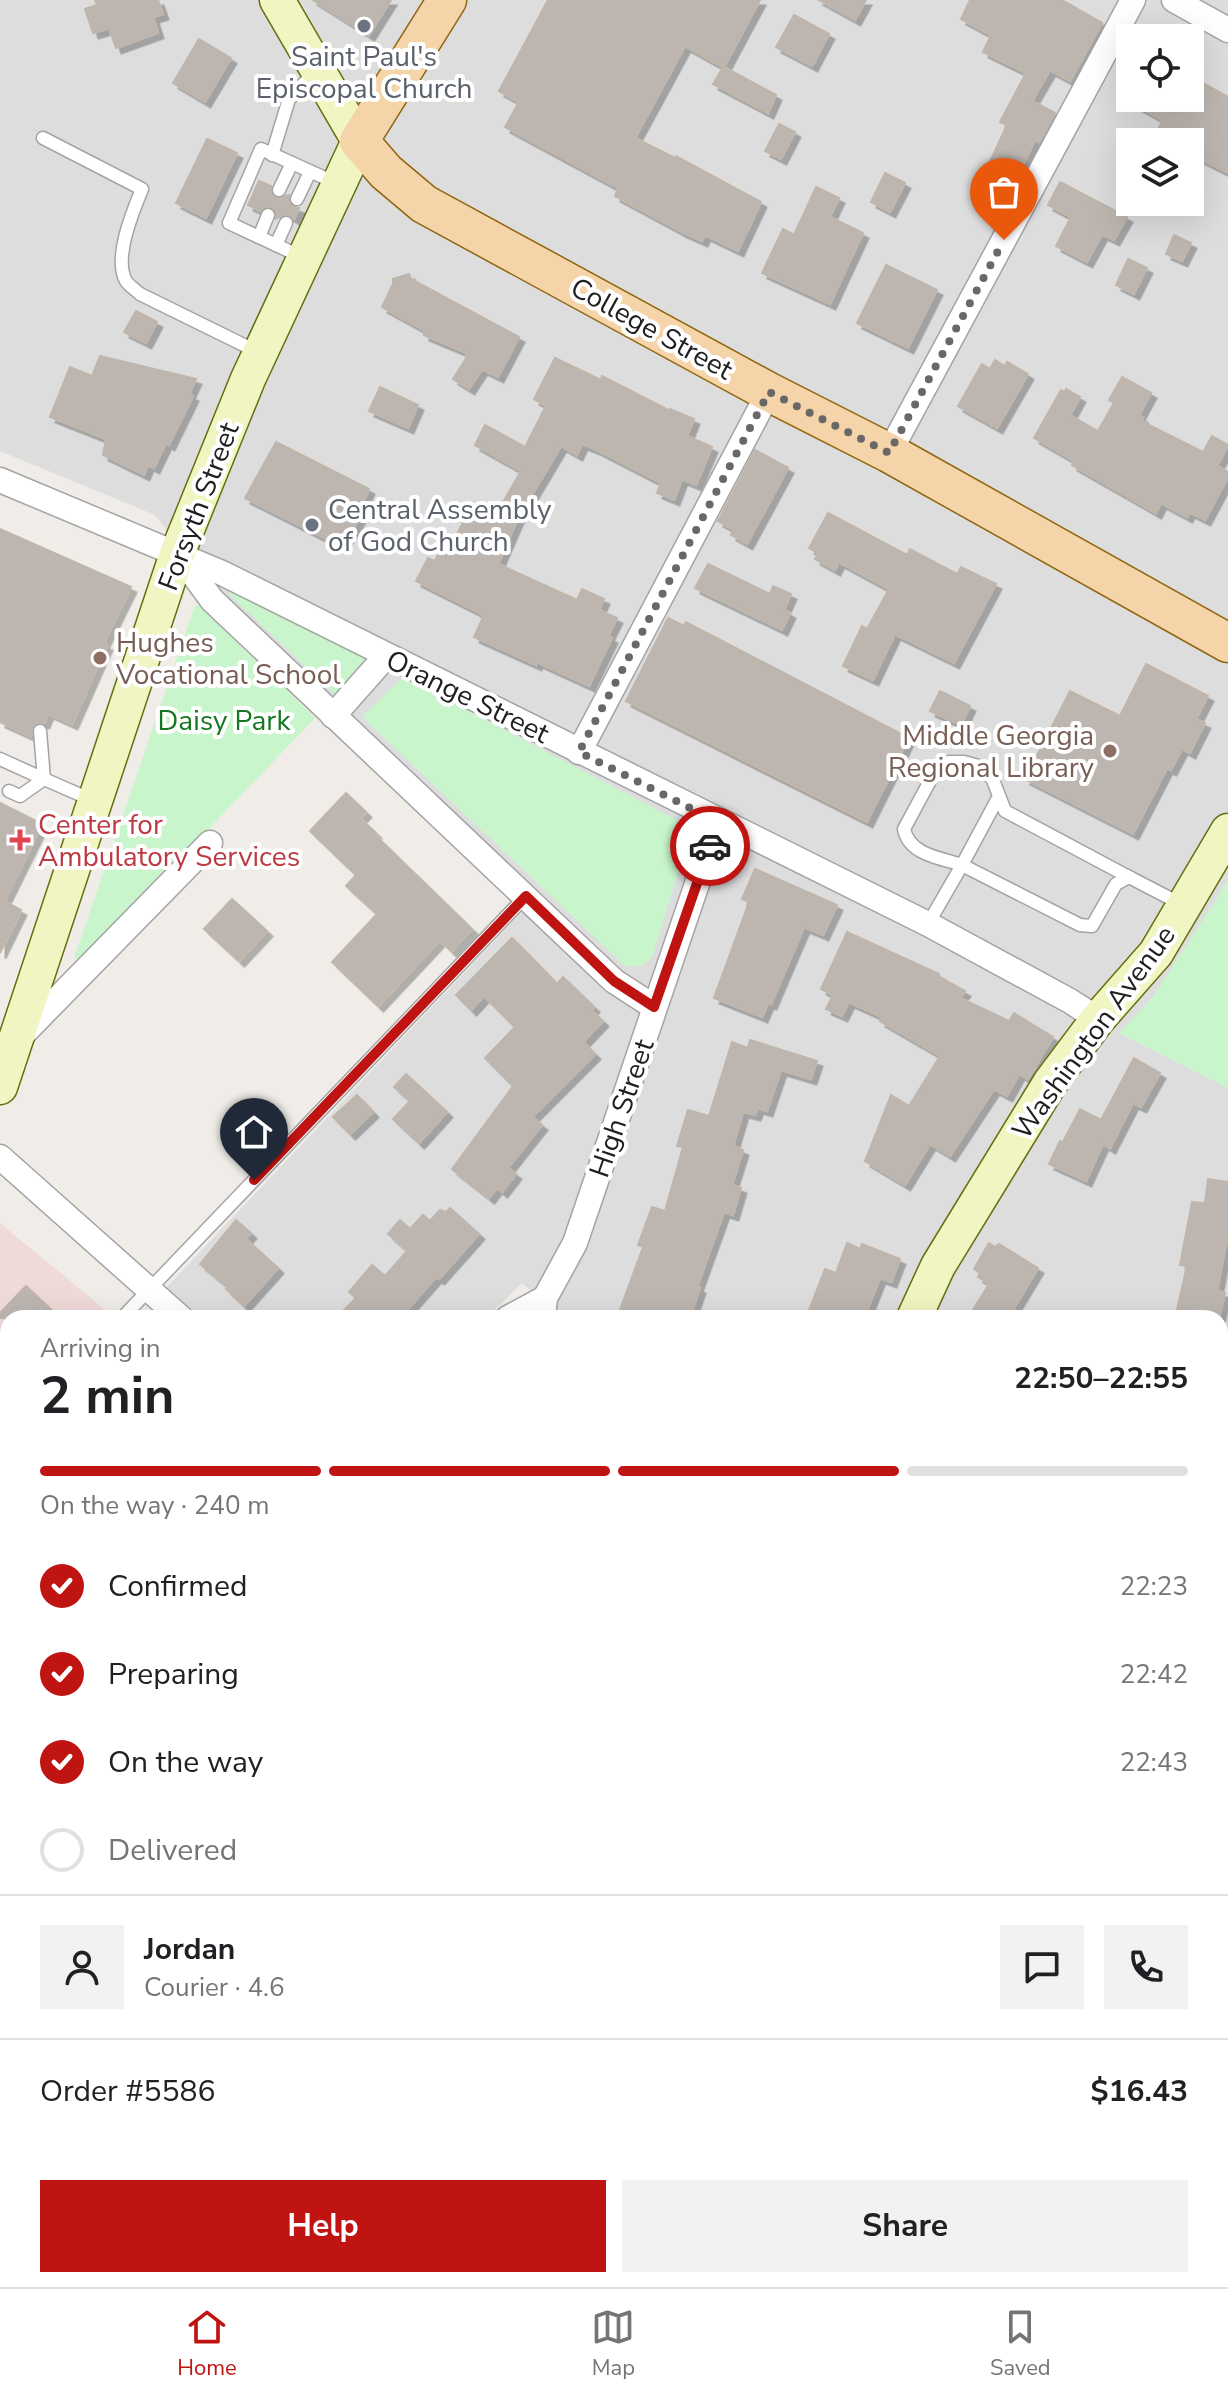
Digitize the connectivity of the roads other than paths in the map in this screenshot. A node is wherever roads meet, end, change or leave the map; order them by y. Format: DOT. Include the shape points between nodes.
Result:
graph roads {
  1 [pos="277,0"];
  2 [pos="447,0"];
  3 [pos="1133,0"];
  4 [pos="1174,0"];
  5 [pos="1228,30"];
  6 [pos="317,70"];
  7 [pos="43,138"];
  8 [pos="359,141"];
  9 [pos="272,155"];
  10 [pos="292,163"];
  11 [pos="325,178"];
  12 [pos="279,190"];
  13 [pos="297,199"];
  14 [pos="268,215"];
  15 [pos="286,223"];
  16 [pos="259,237"];
  17 [pos="290,251"];
  18 [pos="259,353"];
  19 [pos="769,392"];
  20 [pos="889,453"];
  21 [pos="0,480"];
  22 [pos="177,554"];
  23 [pos="1228,643"];
  24 [pos="386,656"];
  25 [pos="333,716"];
  26 [pos="40,731"];
  27 [pos="579,752"];
  28 [pos="0,759"];
  29 [pos="44,779"];
  30 [pos="9,791"];
  31 [pos="998,798"];
  32 [pos="95,801"];
  33 [pos="718,822"];
  34 [pos="1228,831"];
  35 [pos="210,843"];
  36 [pos="962,865"];
  37 [pos="1129,877"];
  38 [pos="526,896"];
  39 [pos="1184,905"];
  40 [pos="928,924"];
  41 [pos="654,1007"];
  42 [pos="1098,1019"];
  43 [pos="7,1050"];
  44 [pos="0,1087"];
  45 [pos="0,1157"];
  46 [pos="149,1290"];
  47 [pos="544,1308"];
  48 [pos="130,1310"];
  49 [pos="172,1310"];
  50 [pos="918,1310"];
  1 -- 6 [label="street, College Street"];
  2 -- 8 [label="main road, Forsyth Street"];
  3 -- 20 [label="street"];
  4 -- 5 [label="street"];
  6 -- 8 [label="street, College Street"];
  6 -- 9 [label="lane" via="289,99"];
  7 -- 18 [label="lane" via="142,189 121,265 127,282 140,294"];
  8 -- 11 [label="street, Forsyth Street"];
  8 -- 19 [label="main road, College Street" via="424,204"];
  9 -- 10 [label="lane"];
  9 -- 16 [label="lane" via="261,149 229,223"];
  10 -- 11 [label="lane"];
  10 -- 12 [label="lane"];
  11 -- 13 [label="lane"];
  11 -- 17 [label="street, Forsyth Street"];
  14 -- 16 [label="lane"];
  15 -- 17 [label="lane"];
  16 -- 17 [label="lane"];
  17 -- 18 [label="street, Forsyth Street"];
  18 -- 22 [label="street, Forsyth Street"];
  19 -- 20 [label="main road, College Street"];
  19 -- 27 [label="street"];
  20 -- 23 [label="main road, College Street"];
  21 -- 22 [label="street, Orange Street"];
  22 -- 24 [label="street, Orange Street"];
  22 -- 25 [label="street" via="212,600"];
  22 -- 32 [label="street, Forsyth Street"];
  24 -- 25 [label="street"];
  24 -- 27 [label="street, Orange Street"];
  25 -- 38 [label="street"];
  26 -- 29 [label="lane"];
  27 -- 33 [label="street, Orange Street"];
  28 -- 29 [label="lane"];
  29 -- 30 [label="lane" via="20,796"];
  29 -- 32 [label="lane"];
  31 -- 36 [label="lane"];
  31 -- 36 [label="lane" via="982,767 964,762 938,766 927,783 904,829 905,838 920,852"];
  31 -- 37 [label="lane" via="1005,811"];
  32 -- 43 [label="street, Forsyth Street"];
  33 -- 40 [label="street, Orange Street"];
  33 -- 41 [label="street, High Street"];
  34 -- 39 [label="street, Washington Avenue"];
  35 -- 43 [label="street"];
  36 -- 37 [label="lane" via="1080,925 1092,926 1116,884"];
  36 -- 40 [label="lane"];
  37 -- 39 [label="lane"];
  38 -- 41 [label="street" via="614,981"];
  38 -- 46 [label="lane"];
  39 -- 42 [label="street, Washington Avenue" via="1156,953"];
  40 -- 42 [label="street, Orange Street"];
  41 -- 47 [label="street, High Street" via="575,1243"];
  42 -- 50 [label="street, Washington Avenue" via="1050,1083 938,1266"];
  43 -- 44 [label="street, Forsyth Street"];
  45 -- 46 [label="street"];
  46 -- 48 [label="lane"];
  46 -- 49 [label="street"];
}
